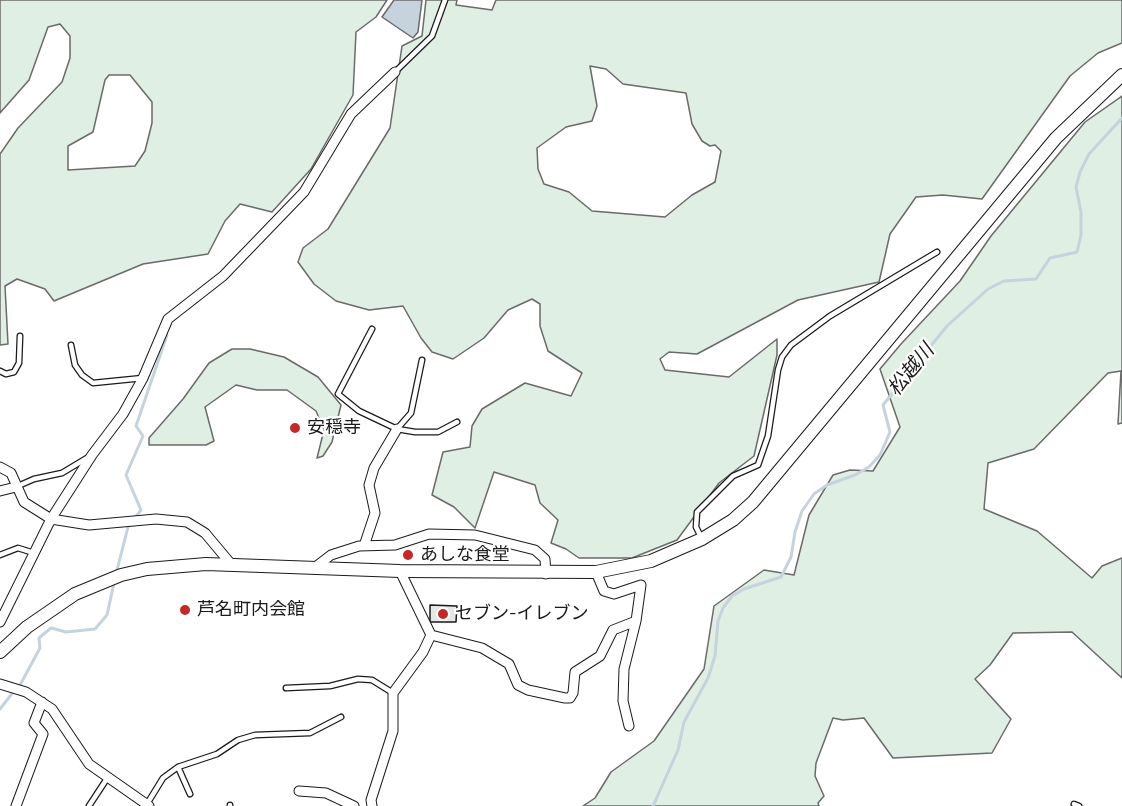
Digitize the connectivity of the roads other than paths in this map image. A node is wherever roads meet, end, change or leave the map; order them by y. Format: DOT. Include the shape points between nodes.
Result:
graph roads {
  1 [pos="445,0"];
  2 [pos="395,72"];
  3 [pos="1122,75"];
  4 [pos="937,252"];
  5 [pos="372,329"];
  6 [pos="20,336"];
  7 [pos="71,345"];
  8 [pos="422,360"];
  9 [pos="0,371"];
  10 [pos="143,378"];
  11 [pos="457,422"];
  12 [pos="397,429"];
  13 [pos="92,455"];
  14 [pos="0,467"];
  15 [pos="15,487"];
  16 [pos="0,491"];
  17 [pos="51,519"];
  18 [pos="702,539"];
  19 [pos="364,546"];
  20 [pos="36,553"];
  21 [pos="0,555"];
  22 [pos="231,564"];
  23 [pos="314,567"];
  24 [pos="400,571"];
  25 [pos="596,572"];
  26 [pos="546,574"];
  27 [pos="636,621"];
  28 [pos="0,622"];
  29 [pos="431,635"];
  30 [pos="0,652"];
  31 [pos="0,684"];
  32 [pos="286,688"];
  33 [pos="393,693"];
  34 [pos="42,702"];
  35 [pos="341,717"];
  36 [pos="629,726"];
  37 [pos="178,767"];
  38 [pos="108,777"];
  39 [pos="299,791"];
  40 [pos="190,794"];
  41 [pos="148,805"];
  42 [pos="16,806"];
  43 [pos="89,806"];
  44 [pos="354,806"];
  45 [pos="372,806"];
  1 -- 2 [label="lane" via="432,36"];
  2 -- 10 [label="street" via="351,114 303,192 224,276 168,319"];
  3 -- 18 [label="street" via="1056,138 753,502"];
  4 -- 18 [label="lane" via="830,316 791,345 778,370 768,436 758,465 733,476 697,512 696,527"];
  5 -- 12 [label="lane" via="338,394 359,411"];
  6 -- 9 [label="lane" via="14,372"];
  7 -- 10 [label="lane" via="75,366 93,383"];
  8 -- 12 [label="lane" via="411,413"];
  10 -- 13 [label="street" via="123,414"];
  11 -- 12 [label="lane" via="438,432"];
  12 -- 19 [label="street" via="374,468 369,485 375,513"];
  13 -- 15 [label="lane" via="62,473"];
  13 -- 17 [label="street"];
  14 -- 15 [label="street" via="11,473"];
  15 -- 16 [label="street"];
  15 -- 17 [label="street" via="24,502"];
  17 -- 20 [label="street"];
  17 -- 22 [label="street" via="89,525 156,519 187,522 206,533"];
  18 -- 25 [label="street" via="651,561"];
  19 -- 23 [label="street" via="332,555"];
  19 -- 26 [label="street" via="395,545 429,534 475,535 535,550 545,559"];
  20 -- 21 [label="lane" via="18,548"];
  20 -- 28 [label="street"];
  22 -- 23 [label="street"];
  22 -- 30 [label="street" via="147,569 98,583 50,609"];
  23 -- 24 [label="street"];
  24 -- 26 [label="street"];
  24 -- 29 [label="street"];
  25 -- 26 [label="street"];
  25 -- 27 [label="street" via="604,591 614,594 640,585"];
  27 -- 29 [label="street" via="613,630 600,656 576,672 570,698 528,690 518,685 509,664 497,655 453,638"];
  27 -- 36 [label="street" via="624,669 623,701"];
  29 -- 33 [label="street"];
  31 -- 34 [label="street"];
  32 -- 33 [label="lane" via="330,686 358,679 372,680"];
  33 -- 45 [label="street" via="393,731"];
  34 -- 38 [label="street" via="52,709 89,764"];
  34 -- 42 [label="street" via="34,723 43,734"];
  35 -- 37 [label="lane" via="310,733 255,735 238,740 217,754"];
  37 -- 40 [label="lane"];
  37 -- 41 [label="lane" via="164,778"];
  38 -- 41 [label="street"];
  38 -- 43 [label="lane"];
  39 -- 44 [label="street" via="326,793"];
}
